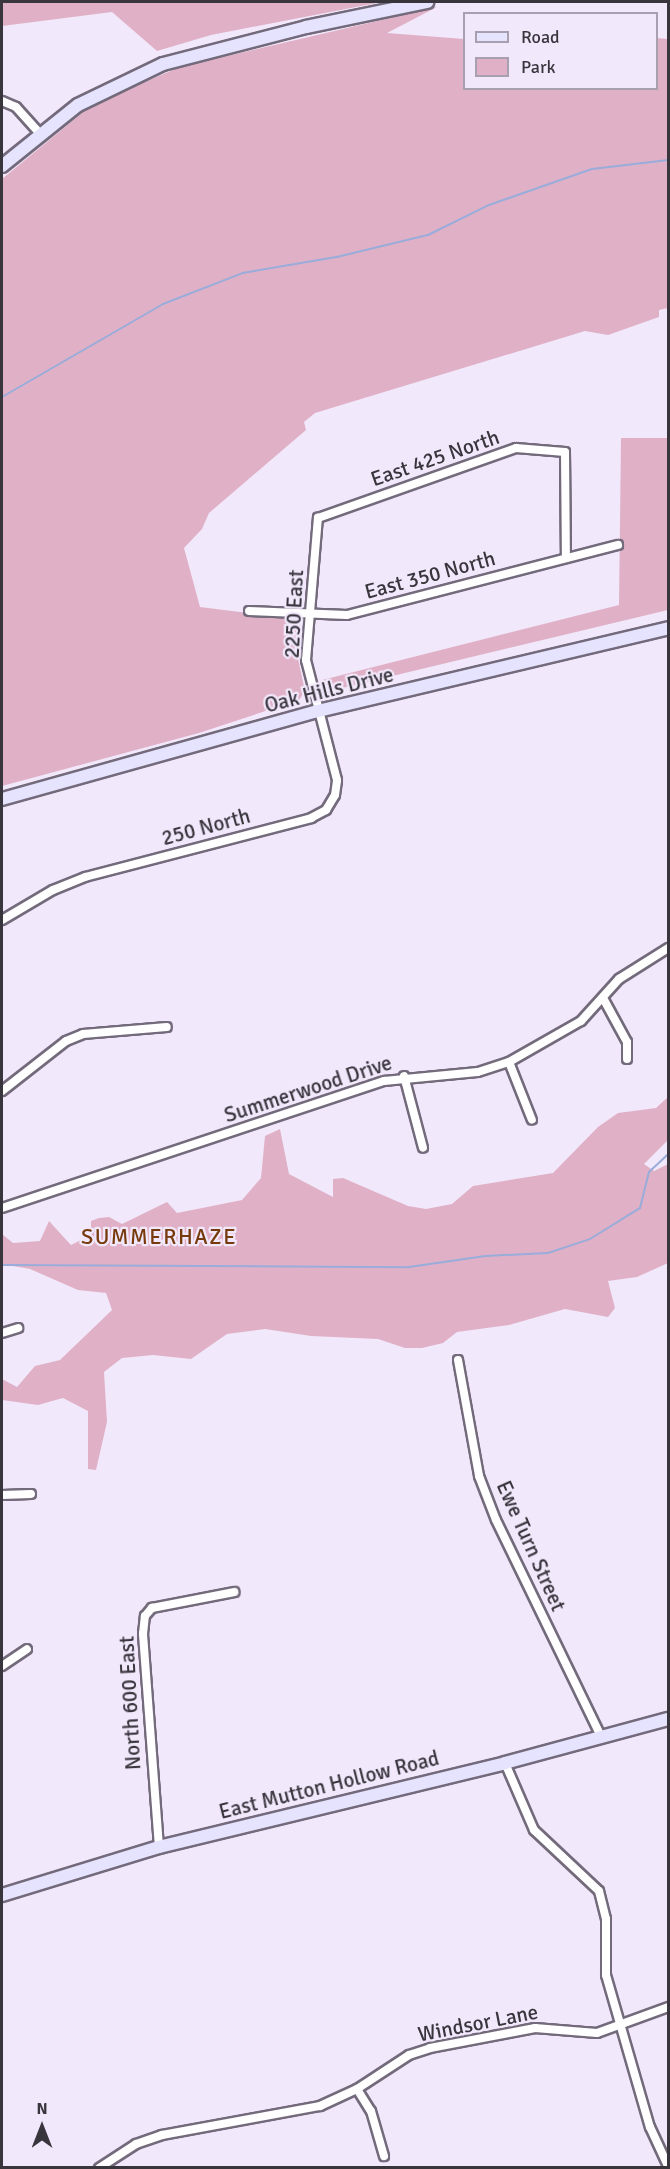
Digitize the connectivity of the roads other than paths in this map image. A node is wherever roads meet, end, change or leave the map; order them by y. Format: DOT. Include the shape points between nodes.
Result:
graph roads {
  1 [pos="427,2"];
  2 [pos="2,101"];
  3 [pos="40,134"];
  4 [pos="2,166"];
  5 [pos="318,518"];
  6 [pos="618,545"];
  7 [pos="566,558"];
  8 [pos="249,611"];
  9 [pos="310,615"];
  10 [pos="669,628"];
  11 [pos="318,711"];
  12 [pos="2,799"];
  13 [pos="2,920"];
  14 [pos="669,948"];
  15 [pos="603,998"];
  16 [pos="166,1027"];
  17 [pos="627,1059"];
  18 [pos="509,1062"];
  19 [pos="404,1076"];
  20 [pos="2,1091"];
  21 [pos="532,1120"];
  22 [pos="423,1148"];
  23 [pos="2,1208"];
  24 [pos="18,1328"];
  25 [pos="2,1333"];
  26 [pos="458,1360"];
  27 [pos="31,1494"];
  28 [pos="2,1495"];
  29 [pos="234,1592"];
  30 [pos="27,1649"];
  31 [pos="2,1666"];
  32 [pos="669,1719"];
  33 [pos="601,1736"];
  34 [pos="505,1763"];
  35 [pos="159,1847"];
  36 [pos="2,1895"];
  37 [pos="669,2007"];
  38 [pos="621,2026"];
  39 [pos="357,2089"];
  40 [pos="384,2156"];
  41 [pos="669,2166"];
  42 [pos="99,2168"];
  1 -- 3 [label="street" via="284,32 163,64 78,105"];
  2 -- 3 [label="street" via="16,107"];
  3 -- 4 [label="street"];
  5 -- 7 [label="street, East 425 North" via="516,448 565,453"];
  5 -- 9 [label="street, 2250 East"];
  6 -- 7 [label="street, East 350 North"];
  7 -- 9 [label="street, East 350 North" via="347,615"];
  8 -- 9 [label="street, East 350 North"];
  9 -- 11 [label="street, 2250 East" via="306,660"];
  10 -- 11 [label="street, Oak Hills Drive"];
  11 -- 12 [label="street, Oak Hills Drive"];
  11 -- 13 [label="street, 250 North" via="337,780 335,795 326,810 310,818 85,877 53,890"];
  14 -- 15 [label="street, Summerwood Drive" via="635,967"];
  15 -- 17 [label="street" via="627,1042"];
  15 -- 18 [label="street, Summerwood Drive" via="580,1021"];
  16 -- 20 [label="street" via="83,1034 66,1041"];
  18 -- 19 [label="street, Summerwood Drive" via="477,1072"];
  18 -- 21 [label="street"];
  19 -- 22 [label="street"];
  19 -- 23 [label="street, Summerwood Drive"];
  24 -- 25 [label="street"];
  26 -- 33 [label="street, Ewe Turn Street" via="479,1476 496,1520"];
  27 -- 28 [label="street"];
  29 -- 35 [label="street, North 600 East" via="152,1608 145,1616 142,1634"];
  30 -- 31 [label="street"];
  32 -- 33 [label="street, East Mutton Hollow Road"];
  33 -- 34 [label="street, East Mutton Hollow Road"];
  34 -- 35 [label="street, East Mutton Hollow Road"];
  34 -- 38 [label="street" via="534,1830 598,1891 606,1919 606,1975"];
  35 -- 36 [label="street, East Mutton Hollow Road"];
  37 -- 38 [label="street, Windsor Lane"];
  38 -- 39 [label="street, Windsor Lane" via="597,2033 536,2028 430,2048 385,2068"];
  38 -- 41 [label="street" via="650,2127"];
  39 -- 40 [label="street" via="371,2110"];
  39 -- 42 [label="street, Windsor Lane" via="321,2106 162,2135 136,2144"];
}
